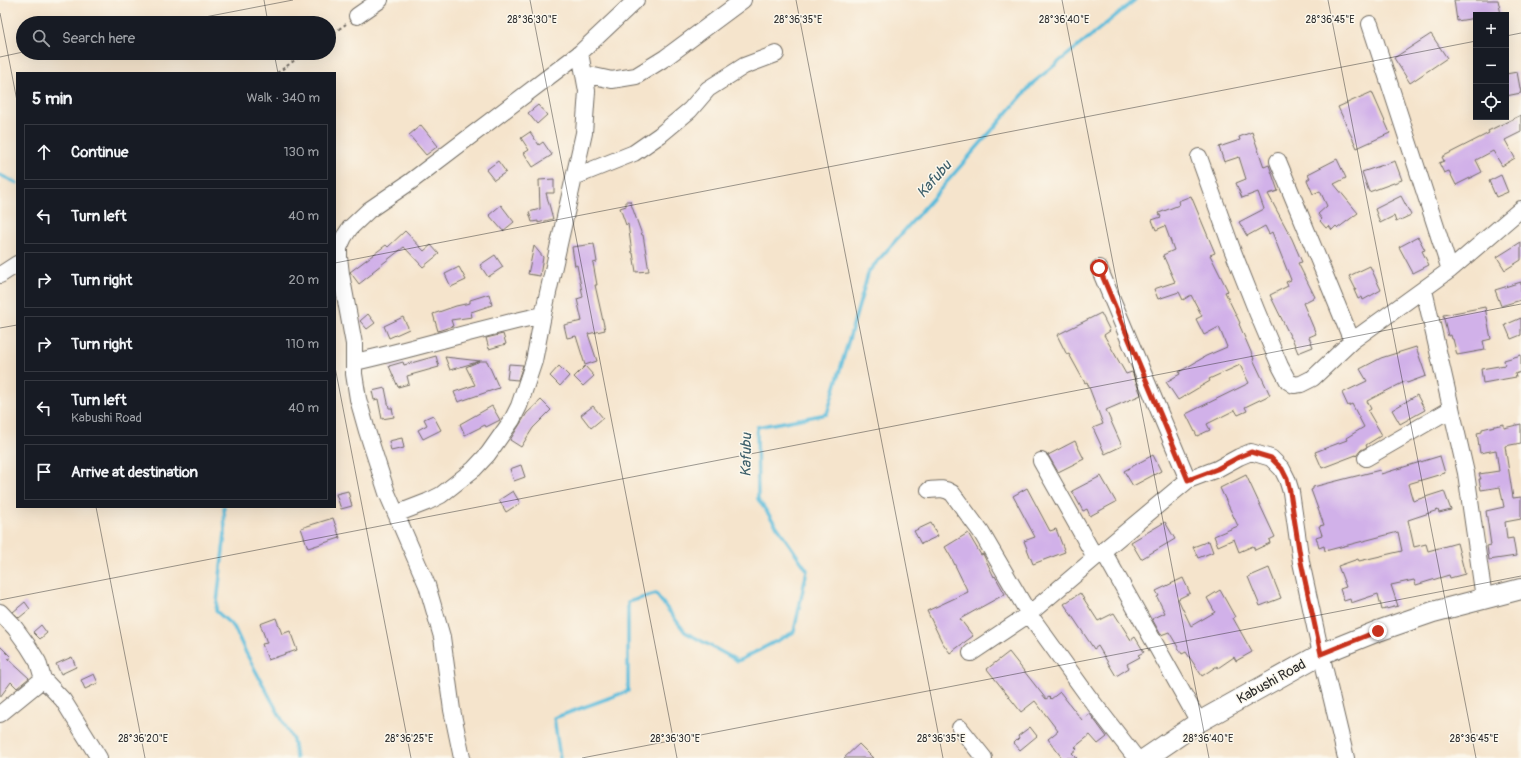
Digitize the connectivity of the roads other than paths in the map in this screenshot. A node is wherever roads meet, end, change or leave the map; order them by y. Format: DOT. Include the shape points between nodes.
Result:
graph roads {
  1 [pos="380,0"];
  2 [pos="636,0"];
  3 [pos="743,0"];
  4 [pos="356,16"];
  5 [pos="1370,24"];
  6 [pos="580,53"];
  7 [pos="776,54"];
  8 [pos="585,74"];
  9 [pos="1200,157"];
  10 [pos="1278,161"];
  11 [pos="574,178"];
  12 [pos="1521,209"];
  13 [pos="16,265"];
  14 [pos="1099,268"];
  15 [pos="1450,270"];
  16 [pos="0,275"];
  17 [pos="1424,290"];
  18 [pos="543,315"];
  19 [pos="1352,341"];
  20 [pos="355,362"];
  21 [pos="1451,409"];
  22 [pos="1366,458"];
  23 [pos="1041,462"];
  24 [pos="1188,480"];
  25 [pos="929,490"];
  26 [pos="396,514"];
  27 [pos="1099,554"];
  28 [pos="1521,589"];
  29 [pos="1484,598"];
  30 [pos="0,612"];
  31 [pos="1029,614"];
  32 [pos="971,654"];
  33 [pos="1321,654"];
  34 [pos="43,678"];
  35 [pos="0,714"];
  36 [pos="1199,722"];
  37 [pos="960,728"];
  38 [pos="98,758"];
  39 [pos="462,758"];
  40 [pos="984,758"];
  41 [pos="1136,758"];
  42 [pos="1146,758"];
  43 [pos="1346,758"];
  1 -- 4 [label="street"];
  2 -- 6 [label="street"];
  3 -- 8 [label="street" via="665,58 636,76 612,80"];
  5 -- 15 [label="street"];
  6 -- 8 [label="street"];
  6 -- 20 [label="street" via="410,182 369,210 350,228 339,248 339,257"];
  7 -- 11 [label="street" via="744,66 708,89 690,110 634,153"];
  8 -- 11 [label="street" via="587,91 584,133"];
  9 -- 19 [label="street" via="1232,249 1288,381 1302,384 1313,378"];
  10 -- 19 [label="street"];
  11 -- 18 [label="street"];
  12 -- 15 [label="street"];
  13 -- 16 [label="street"];
  14 -- 24 [label="street"];
  15 -- 17 [label="street"];
  17 -- 19 [label="street"];
  17 -- 21 [label="street"];
  18 -- 20 [label="street"];
  18 -- 26 [label="street" via="534,361 519,406 488,454 474,469 441,495"];
  20 -- 26 [label="street" via="358,399 379,470"];
  21 -- 22 [label="street"];
  21 -- 29 [label="street" via="1466,473"];
  23 -- 27 [label="street"];
  24 -- 27 [label="street"];
  24 -- 33 [label="street" via="1251,452 1271,458 1282,469 1290,492 1301,562"];
  25 -- 31 [label="street" via="941,488 952,493 981,532"];
  26 -- 39 [label="street" via="427,585 442,637 452,710"];
  27 -- 31 [label="street"];
  27 -- 36 [label="street"];
  28 -- 29 [label="main road, Kabushi Road"];
  29 -- 33 [label="main road, Kabushi Road" via="1433,612"];
  30 -- 34 [label="street" via="28,646 38,662"];
  31 -- 32 [label="street"];
  31 -- 41 [label="street"];
  33 -- 36 [label="main road, Kabushi Road"];
  33 -- 43 [label="street"];
  34 -- 35 [label="street"];
  34 -- 38 [label="street" via="63,700"];
  36 -- 42 [label="main road, Kabushi Road"];
  37 -- 40 [label="street"];
}
